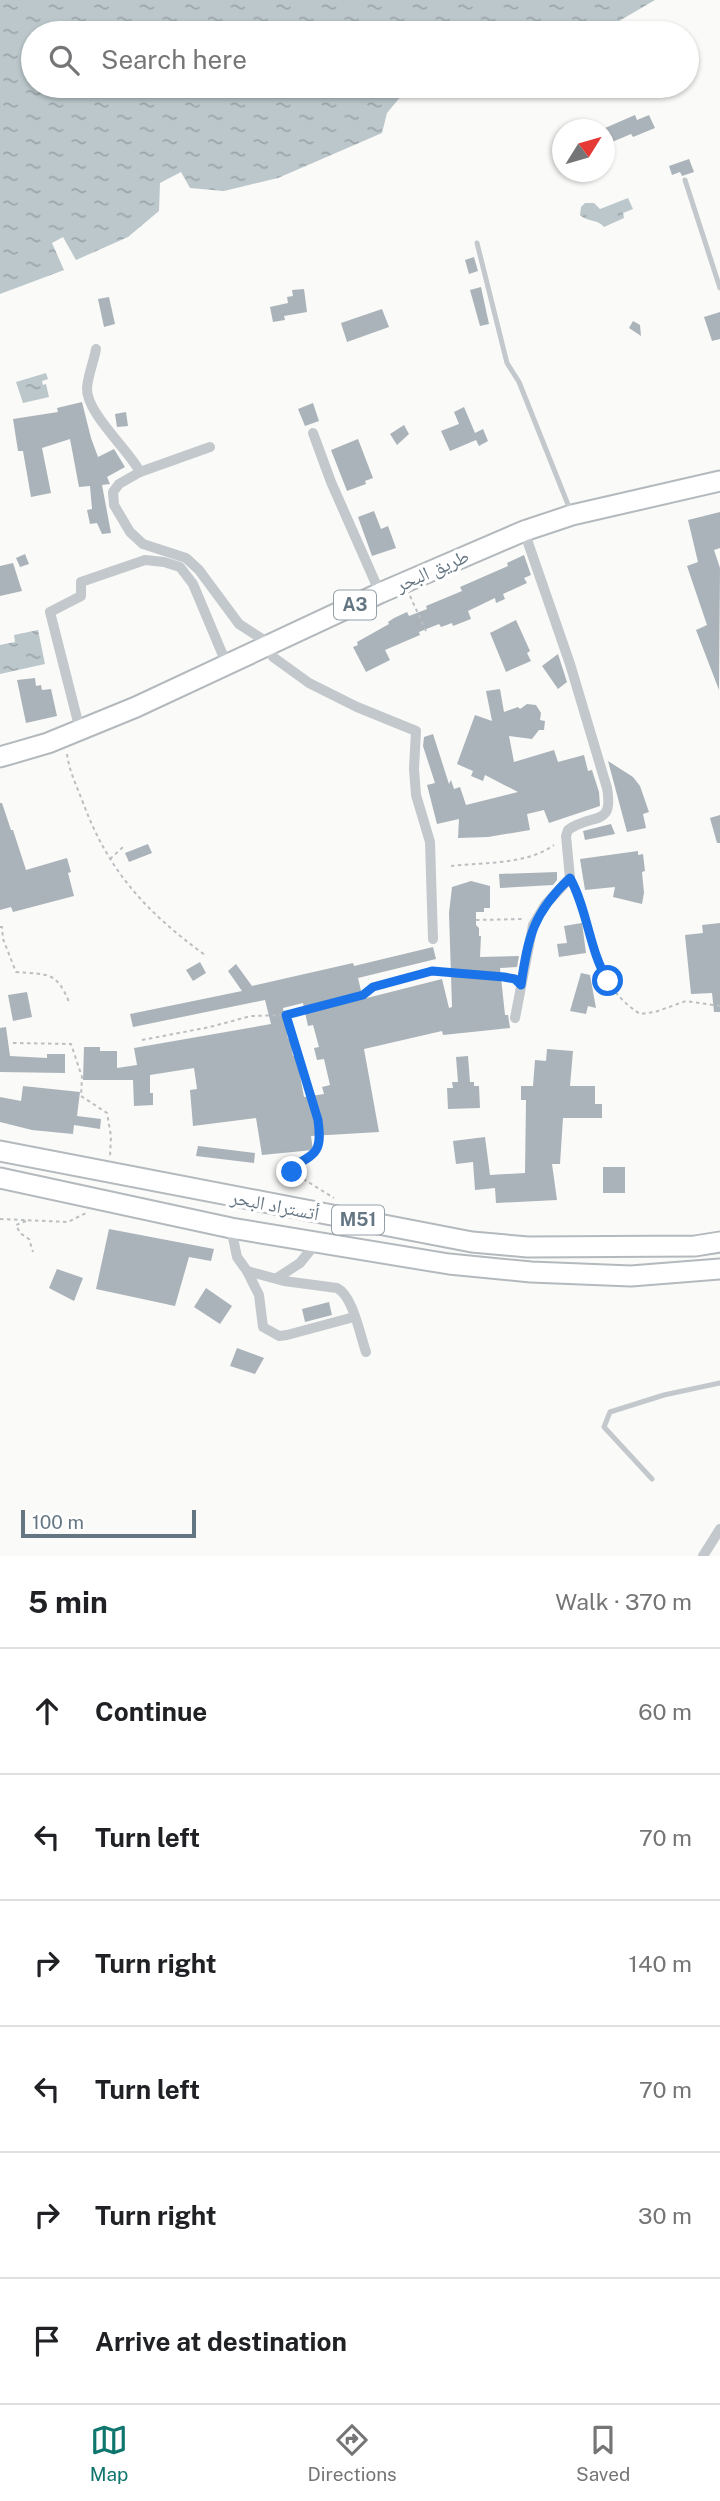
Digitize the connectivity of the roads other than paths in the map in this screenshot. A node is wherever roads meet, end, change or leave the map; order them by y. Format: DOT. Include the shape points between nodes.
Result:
graph roads {
  1 [pos="685,180"];
  2 [pos="477,243"];
  3 [pos="720,288"];
  4 [pos="96,349"];
  5 [pos="313,433"];
  6 [pos="210,447"];
  7 [pos="140,472"];
  8 [pos="720,481"];
  9 [pos="572,515"];
  10 [pos="524,531"];
  11 [pos="380,593"];
  12 [pos="270,644"];
  13 [pos="227,665"];
  14 [pos="71,733"];
  15 [pos="0,757"];
  16 [pos="433,939"];
  17 [pos="515,1018"];
  18 [pos="0,1151"];
  19 [pos="0,1178"];
  20 [pos="231,1228"];
  21 [pos="317,1242"];
  22 [pos="720,1242"];
  23 [pos="720,1269"];
  24 [pos="247,1271"];
  25 [pos="277,1278"];
  26 [pos="354,1317"];
  27 [pos="366,1352"];
  28 [pos="720,1383"];
  29 [pos="652,1479"];
  30 [pos="720,1529"];
  31 [pos="703,1556"];
  1 -- 3 [label="lane"];
  2 -- 9 [label="lane" via="506,363 519,382"];
  4 -- 7 [label="street" via="88,398"];
  5 -- 11 [label="street"];
  6 -- 7 [label="street"];
  7 -- 12 [label="street" via="113,492 114,505 130,532 143,544 186,558 239,624"];
  8 -- 9 [label="highway, طريق البحر / A3"];
  9 -- 10 [label="highway, طريق البحر / A3"];
  10 -- 11 [label="highway, طريق البحر / A3"];
  10 -- 17 [label="street" via="570,664 609,809 606,815 568,830 570,878 533,925"];
  11 -- 12 [label="highway, طريق البحر / A3"];
  12 -- 13 [label="highway, طريق البحر / A3"];
  12 -- 16 [label="street" via="273,657 309,683 416,731 416,796 430,842"];
  13 -- 14 [label="highway, طريق البحر / A3"];
  13 -- 14 [label="street" via="193,584 180,567 145,560 81,582 81,596 50,612"];
  14 -- 15 [label="highway, طريق البحر / A3"];
  18 -- 22 [label="highway, أتستراد البحر / M51" via="472,1242 528,1247"];
  19 -- 20 [label="highway, أتستراد البحر / M51"];
  20 -- 21 [label="highway, أتستراد البحر / M51"];
  20 -- 24 [label="street" via="235,1251"];
  21 -- 23 [label="highway, أتستراد البحر / M51" via="531,1272 631,1276"];
  21 -- 25 [label="street" via="300,1263"];
  24 -- 25 [label="street"];
  24 -- 26 [label="street" via="258,1295 261,1321 269,1333 279,1336"];
  25 -- 26 [label="street" via="343,1291"];
  26 -- 27 [label="street"];
  28 -- 29 [label="lane" via="610,1412 604,1427"];
  30 -- 31 [label="street"];
}
